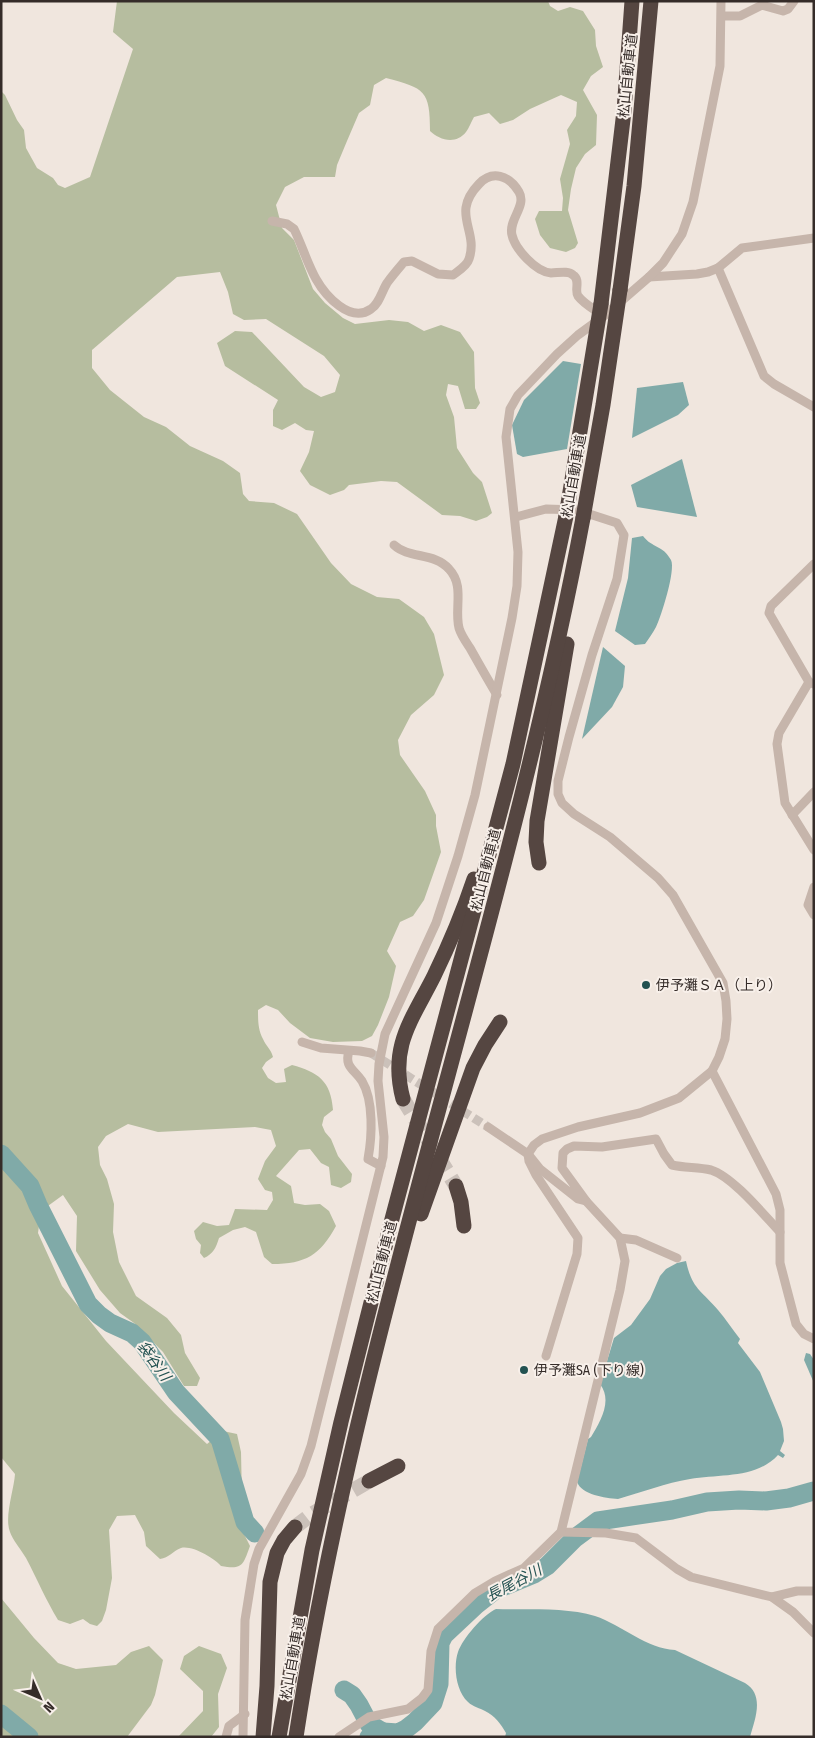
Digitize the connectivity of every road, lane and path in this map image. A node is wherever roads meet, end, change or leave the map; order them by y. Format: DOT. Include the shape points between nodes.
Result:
graph roads {
  1 [pos="632,1"];
  2 [pos="651,1"];
  3 [pos="721,1"];
  4 [pos="794,1"];
  5 [pos="722,16"];
  6 [pos="272,221"];
  7 [pos="814,238"];
  8 [pos="718,268"];
  9 [pos="649,278"];
  10 [pos="602,310"];
  11 [pos="814,408"];
  12 [pos="516,517"];
  13 [pos="583,518"];
  14 [pos="394,545"];
  15 [pos="814,564"];
  16 [pos="534,668"];
  17 [pos="812,683"];
  18 [pos="497,695"];
  19 [pos="814,792"];
  20 [pos="792,815"];
  21 [pos="814,850"];
  22 [pos="539,863"];
  23 [pos="814,887"];
  24 [pos="814,915"];
  25 [pos="500,1022"];
  26 [pos="302,1042"];
  27 [pos="349,1050"];
  28 [pos="371,1053"];
  29 [pos="712,1071"];
  30 [pos="403,1099"];
  31 [pos="488,1128"];
  32 [pos="528,1154"];
  33 [pos="381,1166"];
  34 [pos="456,1186"];
  35 [pos="586,1200"];
  36 [pos="464,1226"];
  37 [pos="780,1232"];
  38 [pos="620,1238"];
  39 [pos="677,1258"];
  40 [pos="814,1339"];
  41 [pos="546,1356"];
  42 [pos="358,1427"];
  43 [pos="398,1466"];
  44 [pos="369,1481"];
  45 [pos="295,1527"];
  46 [pos="561,1532"];
  47 [pos="814,1591"];
  48 [pos="772,1597"];
  49 [pos="814,1633"];
  50 [pos="245,1714"];
  51 [pos="226,1737"];
  52 [pos="244,1737"];
  53 [pos="263,1737"];
  54 [pos="279,1737"];
  55 [pos="296,1737"];
  56 [pos="339,1737"];
  1 -- 10 [label="highway, 松山自動車道" via="624,112"];
  2 -- 13 [label="highway, 松山自動車道, bridge" via="634,186 603,405"];
  3 -- 5 [label="street"];
  4 -- 5 [label="street" via="783,11 762,5 740,16"];
  5 -- 9 [label="street" via="720,66 693,202 682,234"];
  6 -- 10 [label="street" via="294,229 316,279 330,298 345,310 362,312 376,302 404,262 412,261 438,274 453,275 462,268 469,260 471,247 465,205 472,192 493,175 504,178 519,193 521,202 511,234 532,264 549,273 573,274 578,296"];
  7 -- 8 [label="street" via="742,248"];
  8 -- 9 [label="street" via="697,274"];
  8 -- 11 [label="street" via="764,376"];
  9 -- 10 [label="street"];
  10 -- 12 [label="street" via="518,395 510,409 506,437"];
  10 -- 16 [label="highway, 松山自動車道, bridge" via="566,516"];
  12 -- 18 [label="street" via="517,586"];
  12 -- 29 [label="street" via="546,509 577,510 617,523 624,534 616,579 569,738 558,781 558,794 574,814 610,837 658,878 673,895 710,960 722,983 727,1019 725,1039"];
  13 -- 22 [label="highway" via="568,636 537,821"];
  13 -- 42 [label="highway, 松山自動車道" via="566,607 504,866 408,1224"];
  14 -- 18 [label="street" via="404,552 436,560 453,573 458,584 459,629"];
  15 -- 17 [label="street" via="771,606 769,613"];
  16 -- 30 [label="highway" via="471,888 437,968 406,1029 398,1064"];
  16 -- 54 [label="highway, 松山自動車道" via="513,764 341,1422 312,1550"];
  17 -- 20 [label="street" via="779,733 782,792"];
  18 -- 33 [label="street" via="475,795 436,923 385,1034 378,1081 384,1137"];
  19 -- 20 [label="street"];
  20 -- 21 [label="street"];
  23 -- 24 [label="street" via="808,905"];
  25 -- 42 [label="highway" via="473,1068 446,1140 418,1220"];
  26 -- 27 [label="street" via="321,1048"];
  27 -- 28 [label="street"];
  27 -- 33 [label="street" via="348,1064 362,1082 369,1108 372,1126 368,1159"];
  29 -- 32 [label="street" via="679,1098 640,1113 542,1139"];
  29 -- 37 [label="street" via="776,1194"];
  31 -- 32 [label="street"];
  32 -- 35 [label="street" via="554,1181 578,1199"];
  32 -- 41 [label="street" via="536,1175 578,1238 577,1254"];
  33 -- 50 [label="street" via="311,1446 301,1474 259,1549 254,1564 245,1620"];
  34 -- 36 [label="highway" via="462,1202"];
  35 -- 37 [label="street" via="562,1168 563,1153 567,1149 656,1139 672,1165 711,1170 724,1176"];
  35 -- 38 [label="street"];
  37 -- 40 [label="street" via="780,1263 796,1324 804,1334"];
  38 -- 39 [label="street" via="636,1240"];
  38 -- 46 [label="street" via="625,1261 620,1290"];
  42 -- 55 [label="highway, 松山自動車道" via="331,1543"];
  43 -- 44 [label="highway"];
  45 -- 53 [label="highway" via="277,1553 270,1582"];
  46 -- 48 [label="street" via="606,1533 636,1538 691,1577"];
  46 -- 56 [label="street" via="524,1568 475,1593 438,1629 430,1651 428,1690 422,1698 408,1709 369,1717"];
  47 -- 48 [label="street" via="796,1591"];
  48 -- 49 [label="street"];
  50 -- 51 [label="street" via="229,1726"];
  50 -- 52 [label="street"];
}
